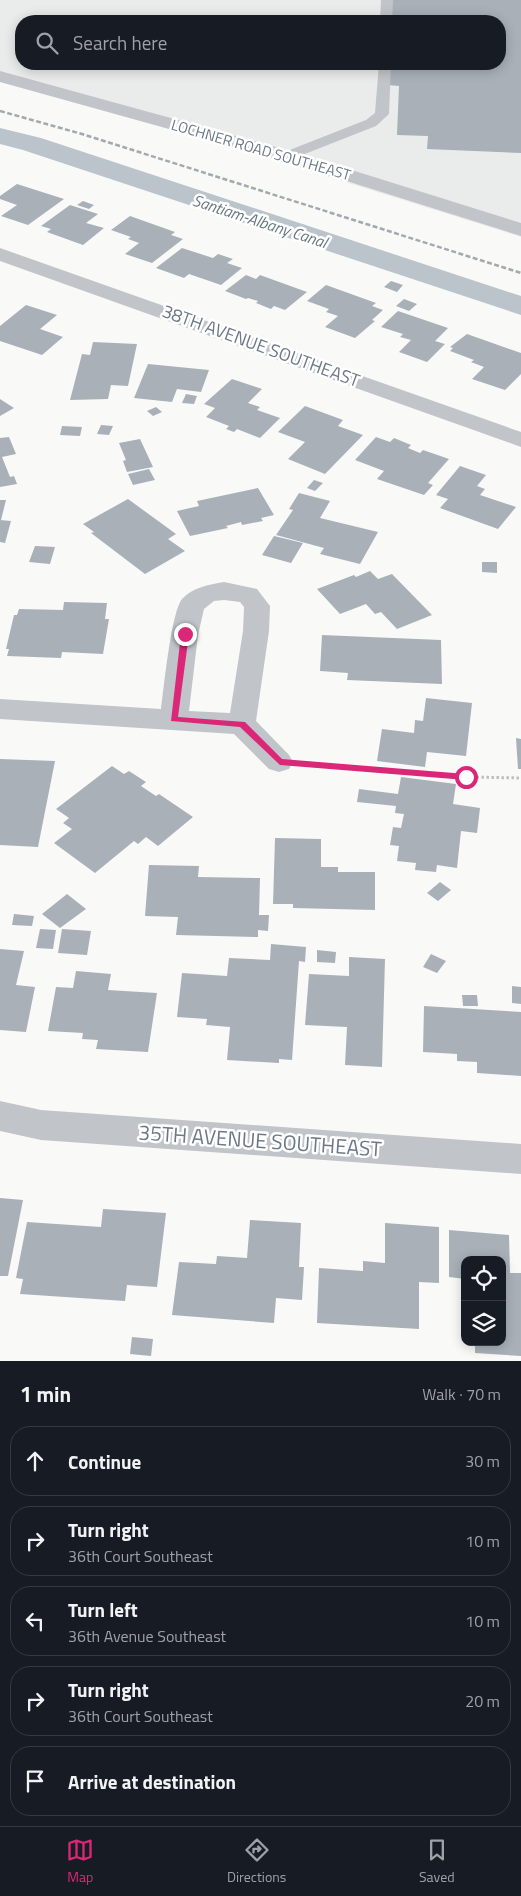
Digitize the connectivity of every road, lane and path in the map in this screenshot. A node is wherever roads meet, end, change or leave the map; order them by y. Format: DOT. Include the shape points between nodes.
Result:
graph roads {
  1 [pos="387,0"];
  2 [pos="386,15"];
  3 [pos="385,70"];
  4 [pos="0,76"];
  5 [pos="287,156"];
  6 [pos="521,230"];
  7 [pos="0,254"];
  8 [pos="521,440"];
  9 [pos="0,708"];
  10 [pos="174,719"];
  11 [pos="242,724"];
  12 [pos="280,762"];
  13 [pos="521,778"];
  14 [pos="0,1116"];
  15 [pos="521,1159"];
  1 -- 2 [label="lane"];
  3 -- 5 [label="lane" via="382,114 371,123"];
  4 -- 5 [label="street, LOCHNER ROAD SOUTHEAST"];
  5 -- 6 [label="street, LOCHNER ROAD SOUTHEAST"];
  7 -- 8 [label="street, 38TH AVENUE SOUTHEAST"];
  9 -- 10 [label="street"];
  10 -- 11 [label="street"];
  10 -- 11 [label="street" via="192,605 206,594 224,591 248,595 257,606"];
  11 -- 12 [label="street"];
  12 -- 13 [label="path" via="466,777"];
  14 -- 15 [label="street, 35TH AVENUE SOUTHEAST" via="41,1125"];
}
